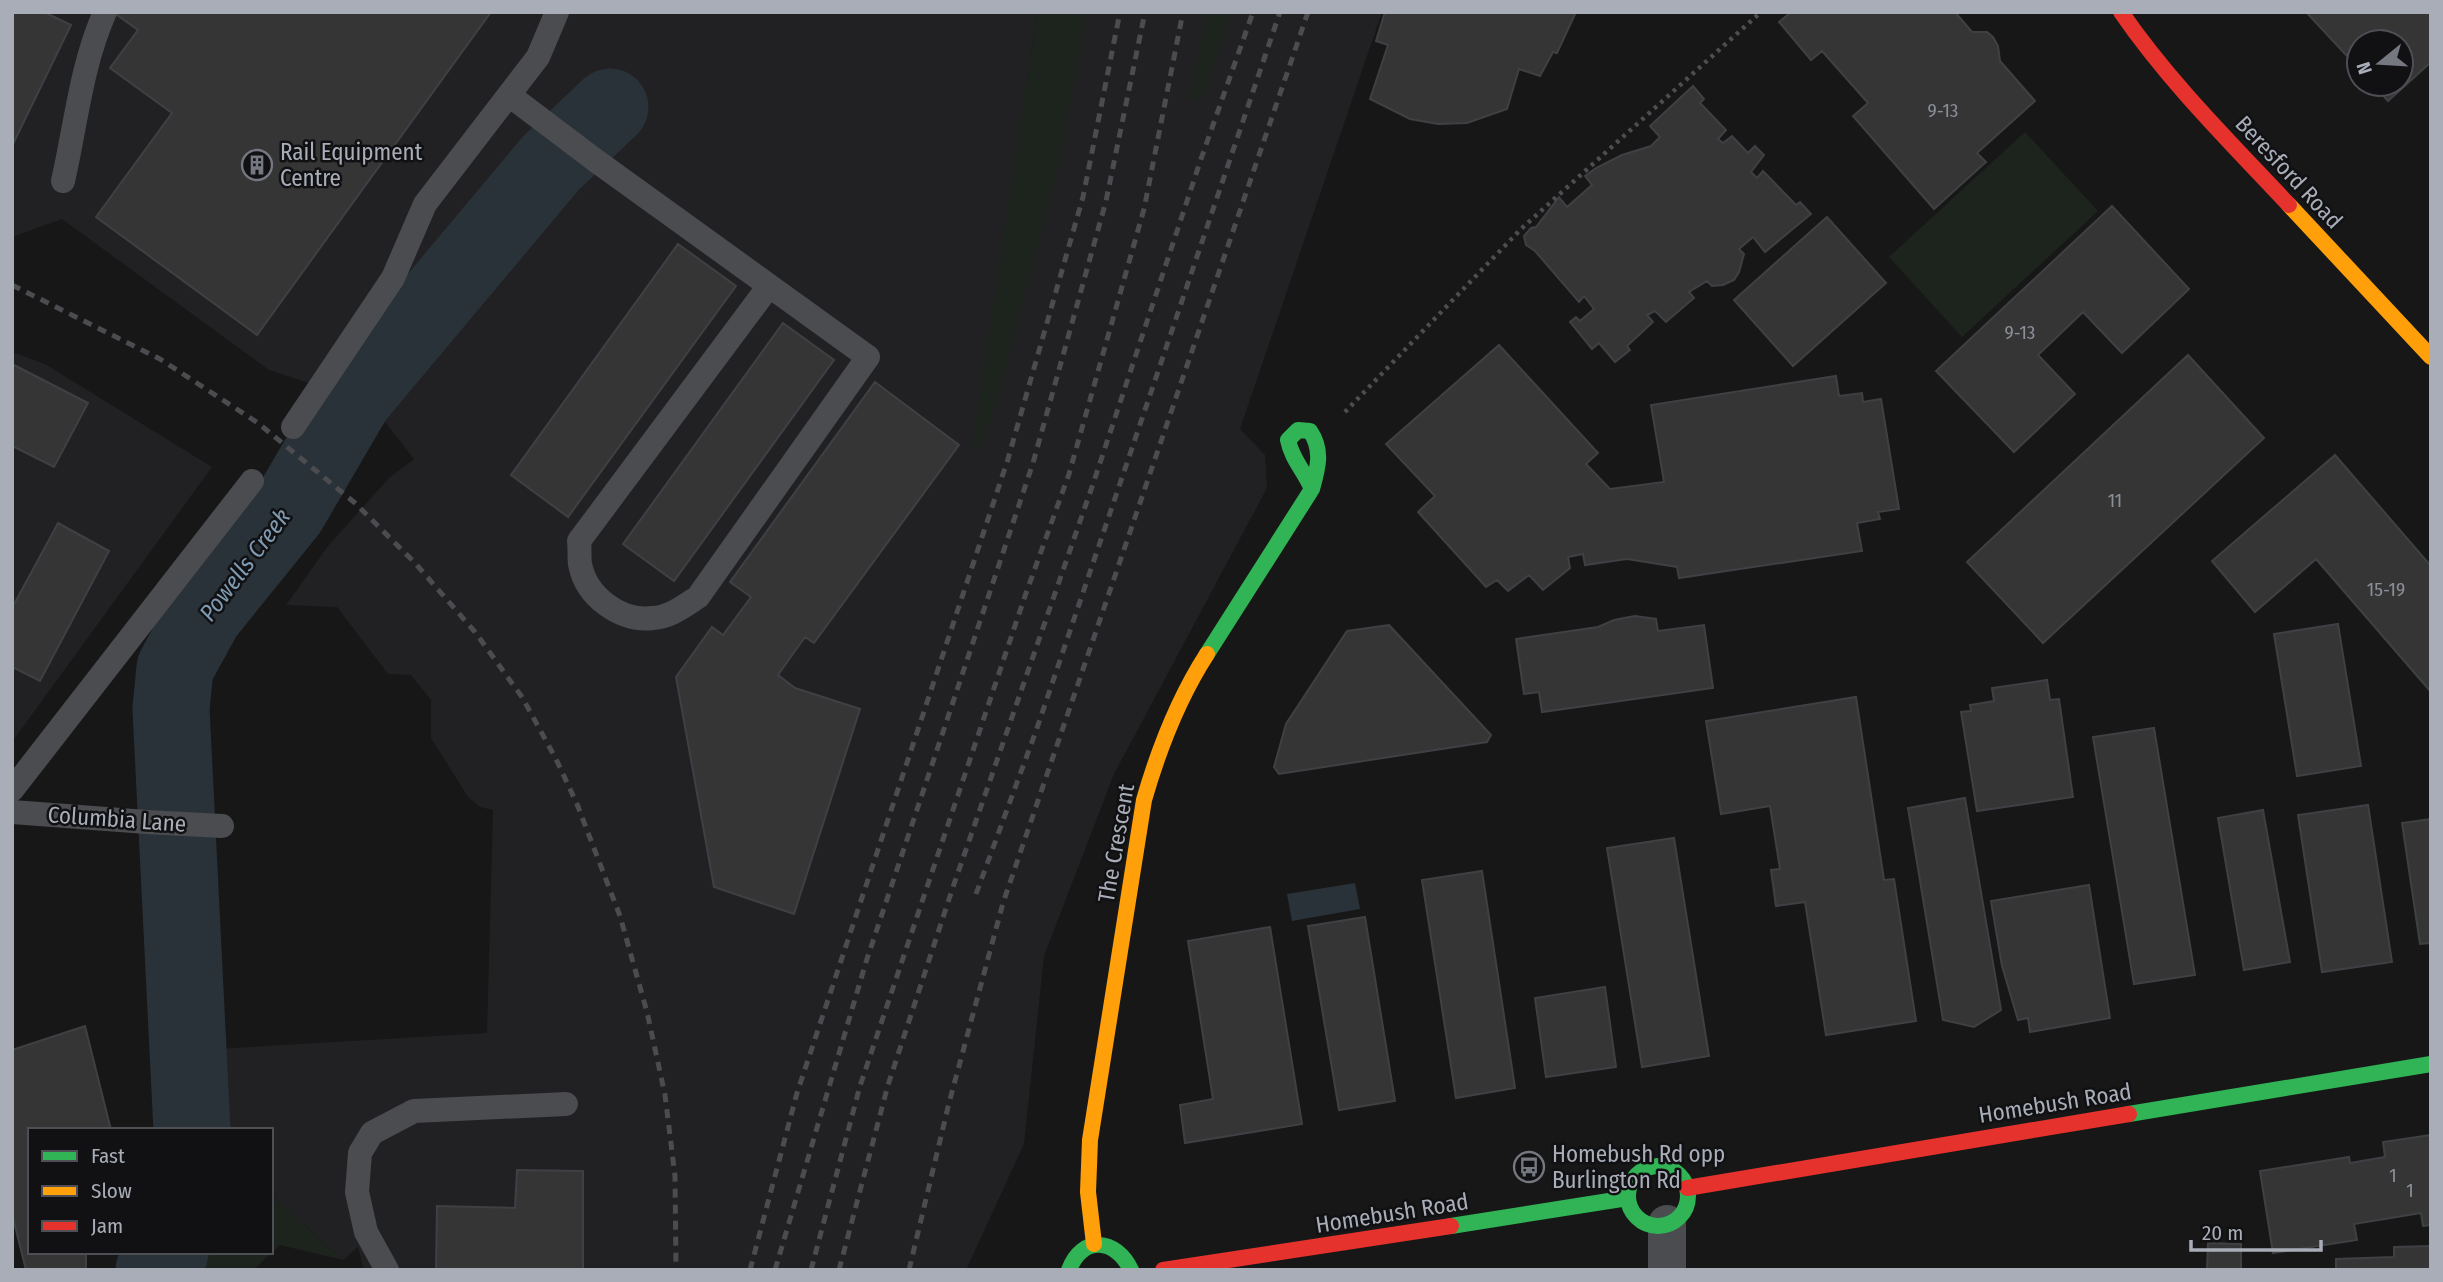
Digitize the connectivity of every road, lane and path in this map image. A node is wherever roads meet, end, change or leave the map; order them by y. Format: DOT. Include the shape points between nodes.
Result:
graph roads {
  1 [pos="105,12"];
  2 [pos="557,12"];
  3 [pos="1761,12"];
  4 [pos="2122,12"];
  5 [pos="509,94"];
  6 [pos="63,181"];
  7 [pos="769,286"];
  8 [pos="2431,357"];
  9 [pos="293,427"];
  10 [pos="1318,441"];
  11 [pos="251,481"];
  12 [pos="1312,489"];
  13 [pos="12,790"];
  14 [pos="12,811"];
  15 [pos="222,826"];
  16 [pos="2431,1065"];
  17 [pos="566,1104"];
  18 [pos="1687,1188"];
  19 [pos="1628,1198"];
  20 [pos="1667,1224"];
  21 [pos="1094,1244"];
  22 [pos="387,1270"];
  23 [pos="1069,1270"];
  24 [pos="1131,1270"];
  25 [pos="1163,1270"];
  26 [pos="1667,1270"];
  1 -- 6 [label="lane" via="81,82"];
  2 -- 5 [label="lane" via="538,57"];
  3 -- 10 [label="path" via="1521,229"];
  4 -- 8 [label="street, Beresford Road" via="2189,98"];
  5 -- 7 [label="lane"];
  5 -- 9 [label="lane" via="425,204 393,278"];
  7 -- 7 [label="lane" via="579,541 580,565 588,585 609,607 632,618 655,618 698,597 868,357"];
  10 -- 12 [label="street, The Crescent" via="1319,464"];
  10 -- 12 [label="street" via="1310,431 1298,430 1288,440 1291,456"];
  11 -- 13 [label="lane"];
  12 -- 21 [label="street, The Crescent" via="1191,678 1160,746 1144,800 1090,1140 1087,1182"];
  14 -- 15 [label="lane, Columbia Lane"];
  16 -- 18 [label="street, Homebush Road"];
  17 -- 22 [label="lane" via="414,1111 372,1133 360,1153 357,1192 366,1232"];
  18 -- 19 [label="street" via="1677,1171 1658,1165 1640,1171"];
  18 -- 20 [label="street" via="1682,1214"];
  19 -- 20 [label="street" via="1641,1221"];
  19 -- 25 [label="street, Homebush Road"];
  20 -- 26 [label="street"];
  21 -- 23 [label="street" via="1076,1255"];
  21 -- 24 [label="street" via="1115,1247"];
}
